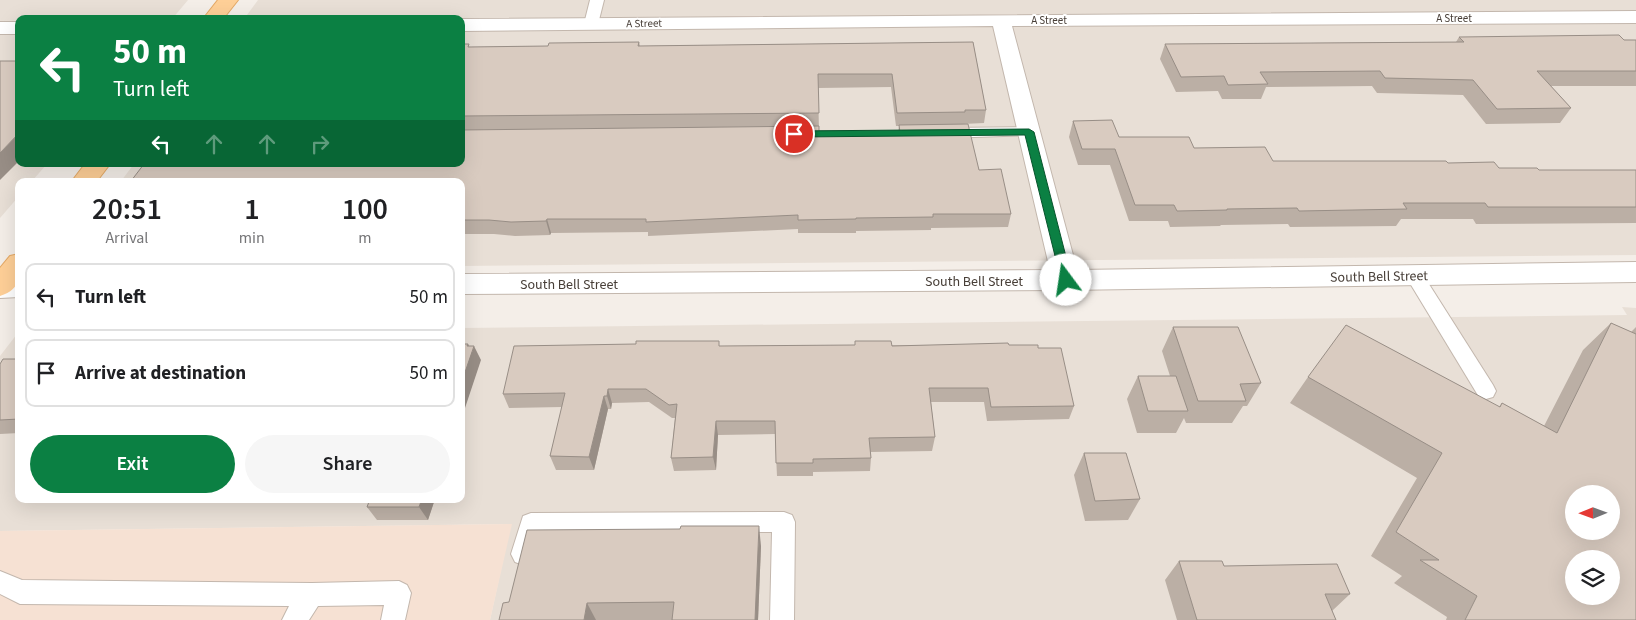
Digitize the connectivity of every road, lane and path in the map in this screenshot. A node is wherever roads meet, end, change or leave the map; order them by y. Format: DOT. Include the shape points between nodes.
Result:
graph roads {
  1 [pos="228,0"];
  2 [pos="597,0"];
  3 [pos="1128,0"];
  4 [pos="216,15"];
  5 [pos="1636,17"];
  6 [pos="1137,19"];
  7 [pos="1001,20"];
  8 [pos="591,24"];
  9 [pos="465,25"];
  10 [pos="0,28"];
  11 [pos="15,28"];
  12 [pos="1029,132"];
  13 [pos="929,133"];
  14 [pos="96,167"];
  15 [pos="86,178"];
  16 [pos="15,268"];
  17 [pos="1636,272"];
  18 [pos="1414,275"];
  19 [pos="1066,280"];
  20 [pos="465,284"];
  21 [pos="0,287"];
  22 [pos="15,288"];
  23 [pos="1486,391"];
  24 [pos="519,572"];
  25 [pos="0,582"];
  26 [pos="312,595"];
  27 [pos="294,620"];
  28 [pos="304,620"];
  29 [pos="393,620"];
  30 [pos="782,620"];
  1 -- 4 [label="main road"];
  2 -- 8 [label="lane"];
  3 -- 6 [label="street"];
  5 -- 6 [label="street, A Street"];
  6 -- 7 [label="street, A Street"];
  7 -- 8 [label="street, A Street"];
  7 -- 12 [label="street"];
  8 -- 9 [label="street, A Street"];
  10 -- 11 [label="street"];
  12 -- 13 [label="lane"];
  12 -- 19 [label="street"];
  14 -- 15 [label="main road"];
  16 -- 21 [label="main road"];
  17 -- 18 [label="street, South Bell Street"];
  18 -- 19 [label="street, South Bell Street"];
  18 -- 23 [label="lane"];
  19 -- 20 [label="street, South Bell Street"];
  21 -- 22 [label="street"];
  24 -- 30 [label="lane" via="530,523 784,522"];
  25 -- 26 [label="lane" via="20,592"];
  26 -- 27 [label="lane"];
  26 -- 28 [label="lane"];
  26 -- 29 [label="lane" via="400,593"];
}
